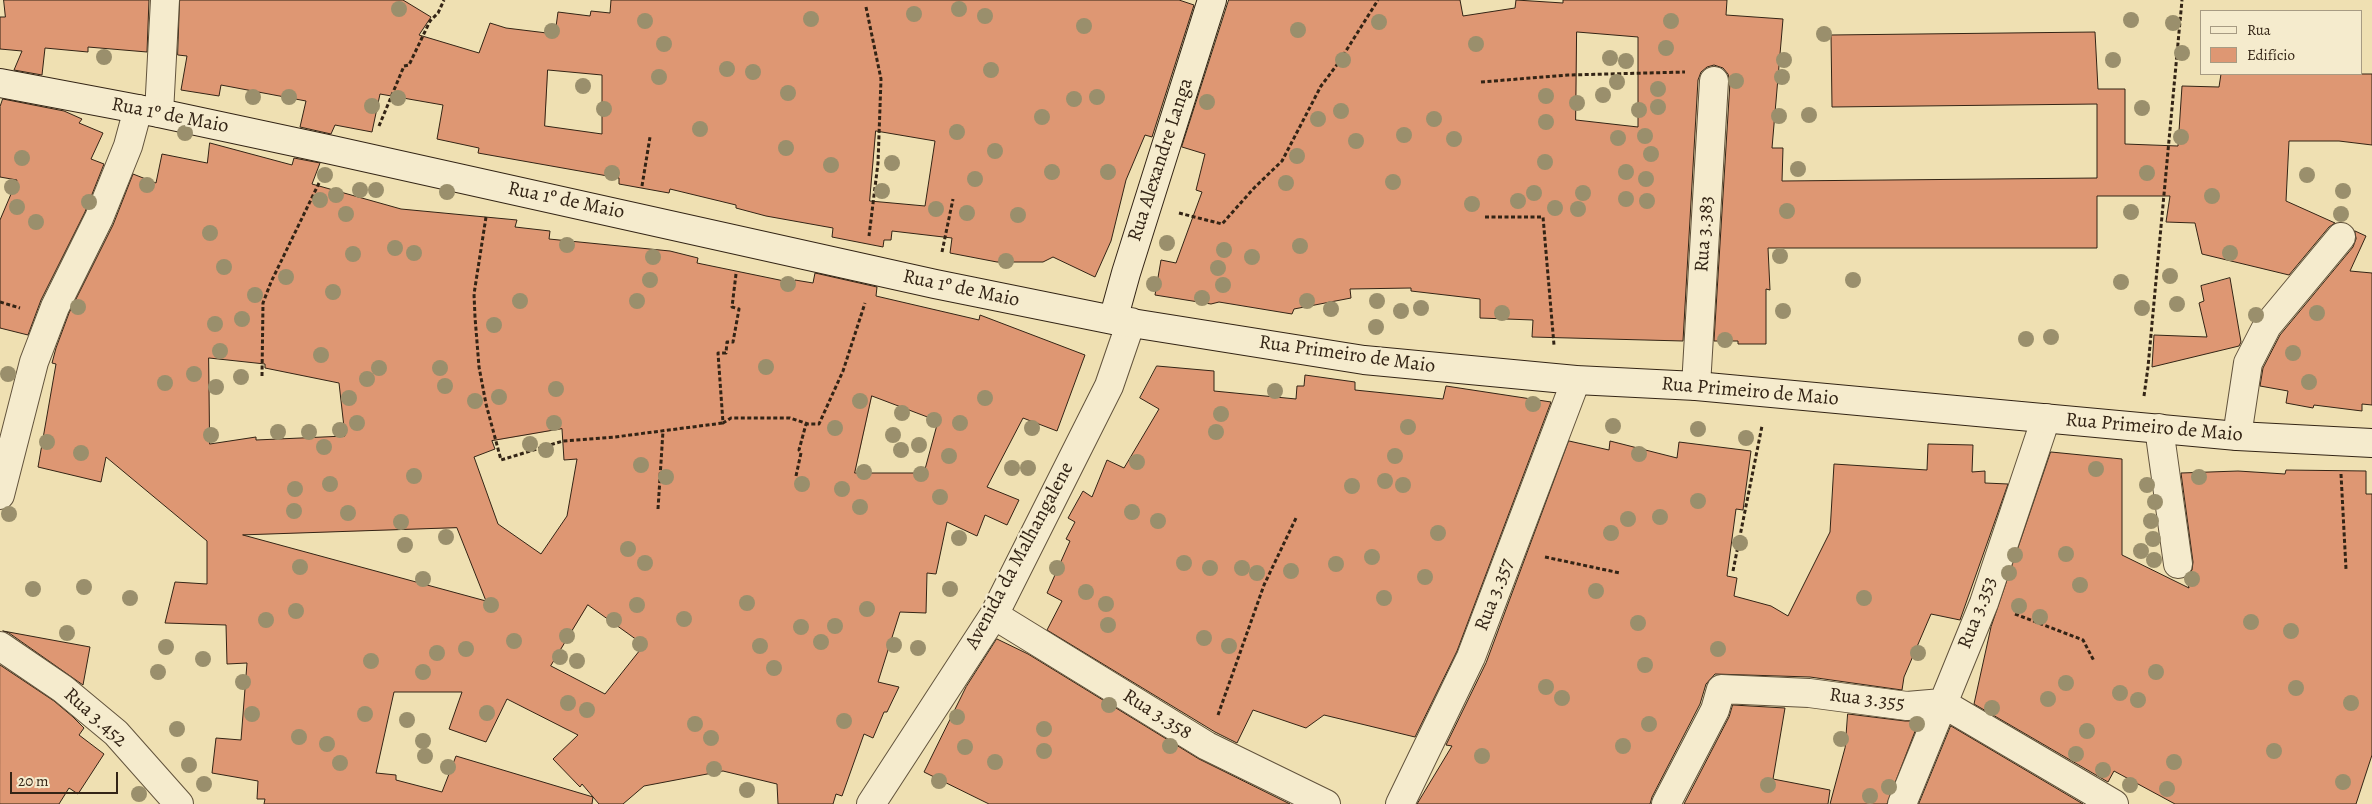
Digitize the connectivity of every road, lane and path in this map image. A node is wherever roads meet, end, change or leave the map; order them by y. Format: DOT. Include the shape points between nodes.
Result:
graph roads {
  1 [pos="165,0"];
  2 [pos="444,0"];
  3 [pos="1212,0"];
  4 [pos="1378,0"];
  5 [pos="2182,0"];
  6 [pos="866,7"];
  7 [pos="1714,81"];
  8 [pos="1480,82"];
  9 [pos="0,83"];
  10 [pos="149,111"];
  11 [pos="650,137"];
  12 [pos="332,150"];
  13 [pos="371,158"];
  14 [pos="491,184"];
  15 [pos="953,199"];
  16 [pos="1147,204"];
  17 [pos="636,216"];
  18 [pos="1485,217"];
  19 [pos="2341,237"];
  20 [pos="741,240"];
  21 [pos="870,270"];
  22 [pos="935,284"];
  23 [pos="1122,321"];
  24 [pos="1554,349"];
  25 [pos="262,376"];
  26 [pos="1576,380"];
  27 [pos="1696,386"];
  28 [pos="1767,393"];
  29 [pos="2046,418"];
  30 [pos="723,423"];
  31 [pos="806,424"];
  32 [pos="2149,427"];
  33 [pos="663,431"];
  34 [pos="2237,436"];
  35 [pos="2340,441"];
  36 [pos="2372,443"];
  37 [pos="796,476"];
  38 [pos="0,495"];
  39 [pos="658,509"];
  40 [pos="1297,516"];
  41 [pos="1513,550"];
  42 [pos="2178,564"];
  43 [pos="2346,569"];
  44 [pos="1733,572"];
  45 [pos="1620,573"];
  46 [pos="1984,602"];
  47 [pos="994,615"];
  48 [pos="0,646"];
  49 [pos="2094,660"];
  50 [pos="1942,703"];
  51 [pos="1207,746"];
  52 [pos="179,804"];
  53 [pos="871,804"];
  54 [pos="1326,804"];
  55 [pos="1400,804"];
  56 [pos="1666,804"];
  57 [pos="1902,804"];
  58 [pos="2114,804"];
  1 -- 10 [label="street"];
  2 -- 13 [label="path" via="408,65 404,66 380,122"];
  3 -- 16 [label="street, Rua Alexandre Langa"];
  4 -- 16 [label="path" via="1340,62 1321,86 1282,161 1222,224"];
  5 -- 32 [label="path" via="2148,366"];
  6 -- 21 [label="path" via="881,79"];
  7 -- 8 [label="path" via="1712,77 1696,72 1679,72"];
  7 -- 27 [label="street, Rua 3.383"];
  9 -- 10 [label="street, Rua 1º de Maio"];
  10 -- 12 [label="street, Rua 1º de Maio"];
  10 -- 38 [label="street" via="128,146 100,218 55,307 34,362"];
  11 -- 17 [label="path"];
  12 -- 13 [label="street, Rua 1º de Maio"];
  12 -- 25 [label="path" via="263,302"];
  13 -- 14 [label="street, Rua 1º de Maio"];
  14 -- 17 [label="street, Rua 1º de Maio"];
  14 -- 33 [label="path" via="474,294 479,366 502,460 563,441"];
  15 -- 22 [label="path"];
  16 -- 23 [label="street, Rua Alexandre Langa"];
  17 -- 20 [label="street, Rua 1º de Maio"];
  18 -- 24 [label="path" via="1543,216"];
  19 -- 34 [label="street" via="2267,326 2248,363"];
  20 -- 21 [label="street, Rua 1º de Maio"];
  20 -- 30 [label="path" via="732,307 739,308 733,342 727,342 726,353 718,353"];
  21 -- 22 [label="street, Rua 1º de Maio"];
  21 -- 31 [label="path" via="844,371 819,424"];
  22 -- 23 [label="street, Rua 1º de Maio"];
  23 -- 26 [label="street, Rua Primeiro de Maio" via="1364,360"];
  23 -- 47 [label="street, Avenida da Malhangalene" via="1109,386"];
  26 -- 27 [label="street, Rua Primeiro de Maio"];
  26 -- 41 [label="street, Rua 3.357"];
  27 -- 28 [label="street, Rua Primeiro de Maio"];
  28 -- 29 [label="street, Rua Primeiro de Maio"];
  28 -- 44 [label="path"];
  29 -- 32 [label="street, Rua Primeiro de Maio"];
  29 -- 46 [label="street, Rua 3.353"];
  30 -- 31 [label="path" via="730,418 790,418"];
  30 -- 33 [label="path"];
  31 -- 37 [label="path"];
  32 -- 34 [label="street, Rua Primeiro de Maio"];
  32 -- 42 [label="street"];
  33 -- 39 [label="path"];
  34 -- 35 [label="street, Rua Primeiro de Maio"];
  35 -- 36 [label="street, Rua Primeiro de Maio"];
  35 -- 43 [label="path"];
  40 -- 51 [label="path" via="1264,585"];
  41 -- 45 [label="path"];
  41 -- 55 [label="street, Rua 3.357" via="1471,657"];
  46 -- 49 [label="path" via="2083,640"];
  46 -- 50 [label="street, Rua 3.353"];
  47 -- 51 [label="street, Rua 3.358"];
  47 -- 53 [label="street, Avenida da Malhangalene"];
  48 -- 52 [label="street, Rua 3.452" via="63,689 116,733"];
  50 -- 56 [label="street, Rua 3.355" via="1907,706 1809,693 1722,689 1715,710"];
  50 -- 57 [label="street, Rua 3.353"];
  50 -- 58 [label="street"];
  51 -- 54 [label="street, Rua 3.358"];
}
